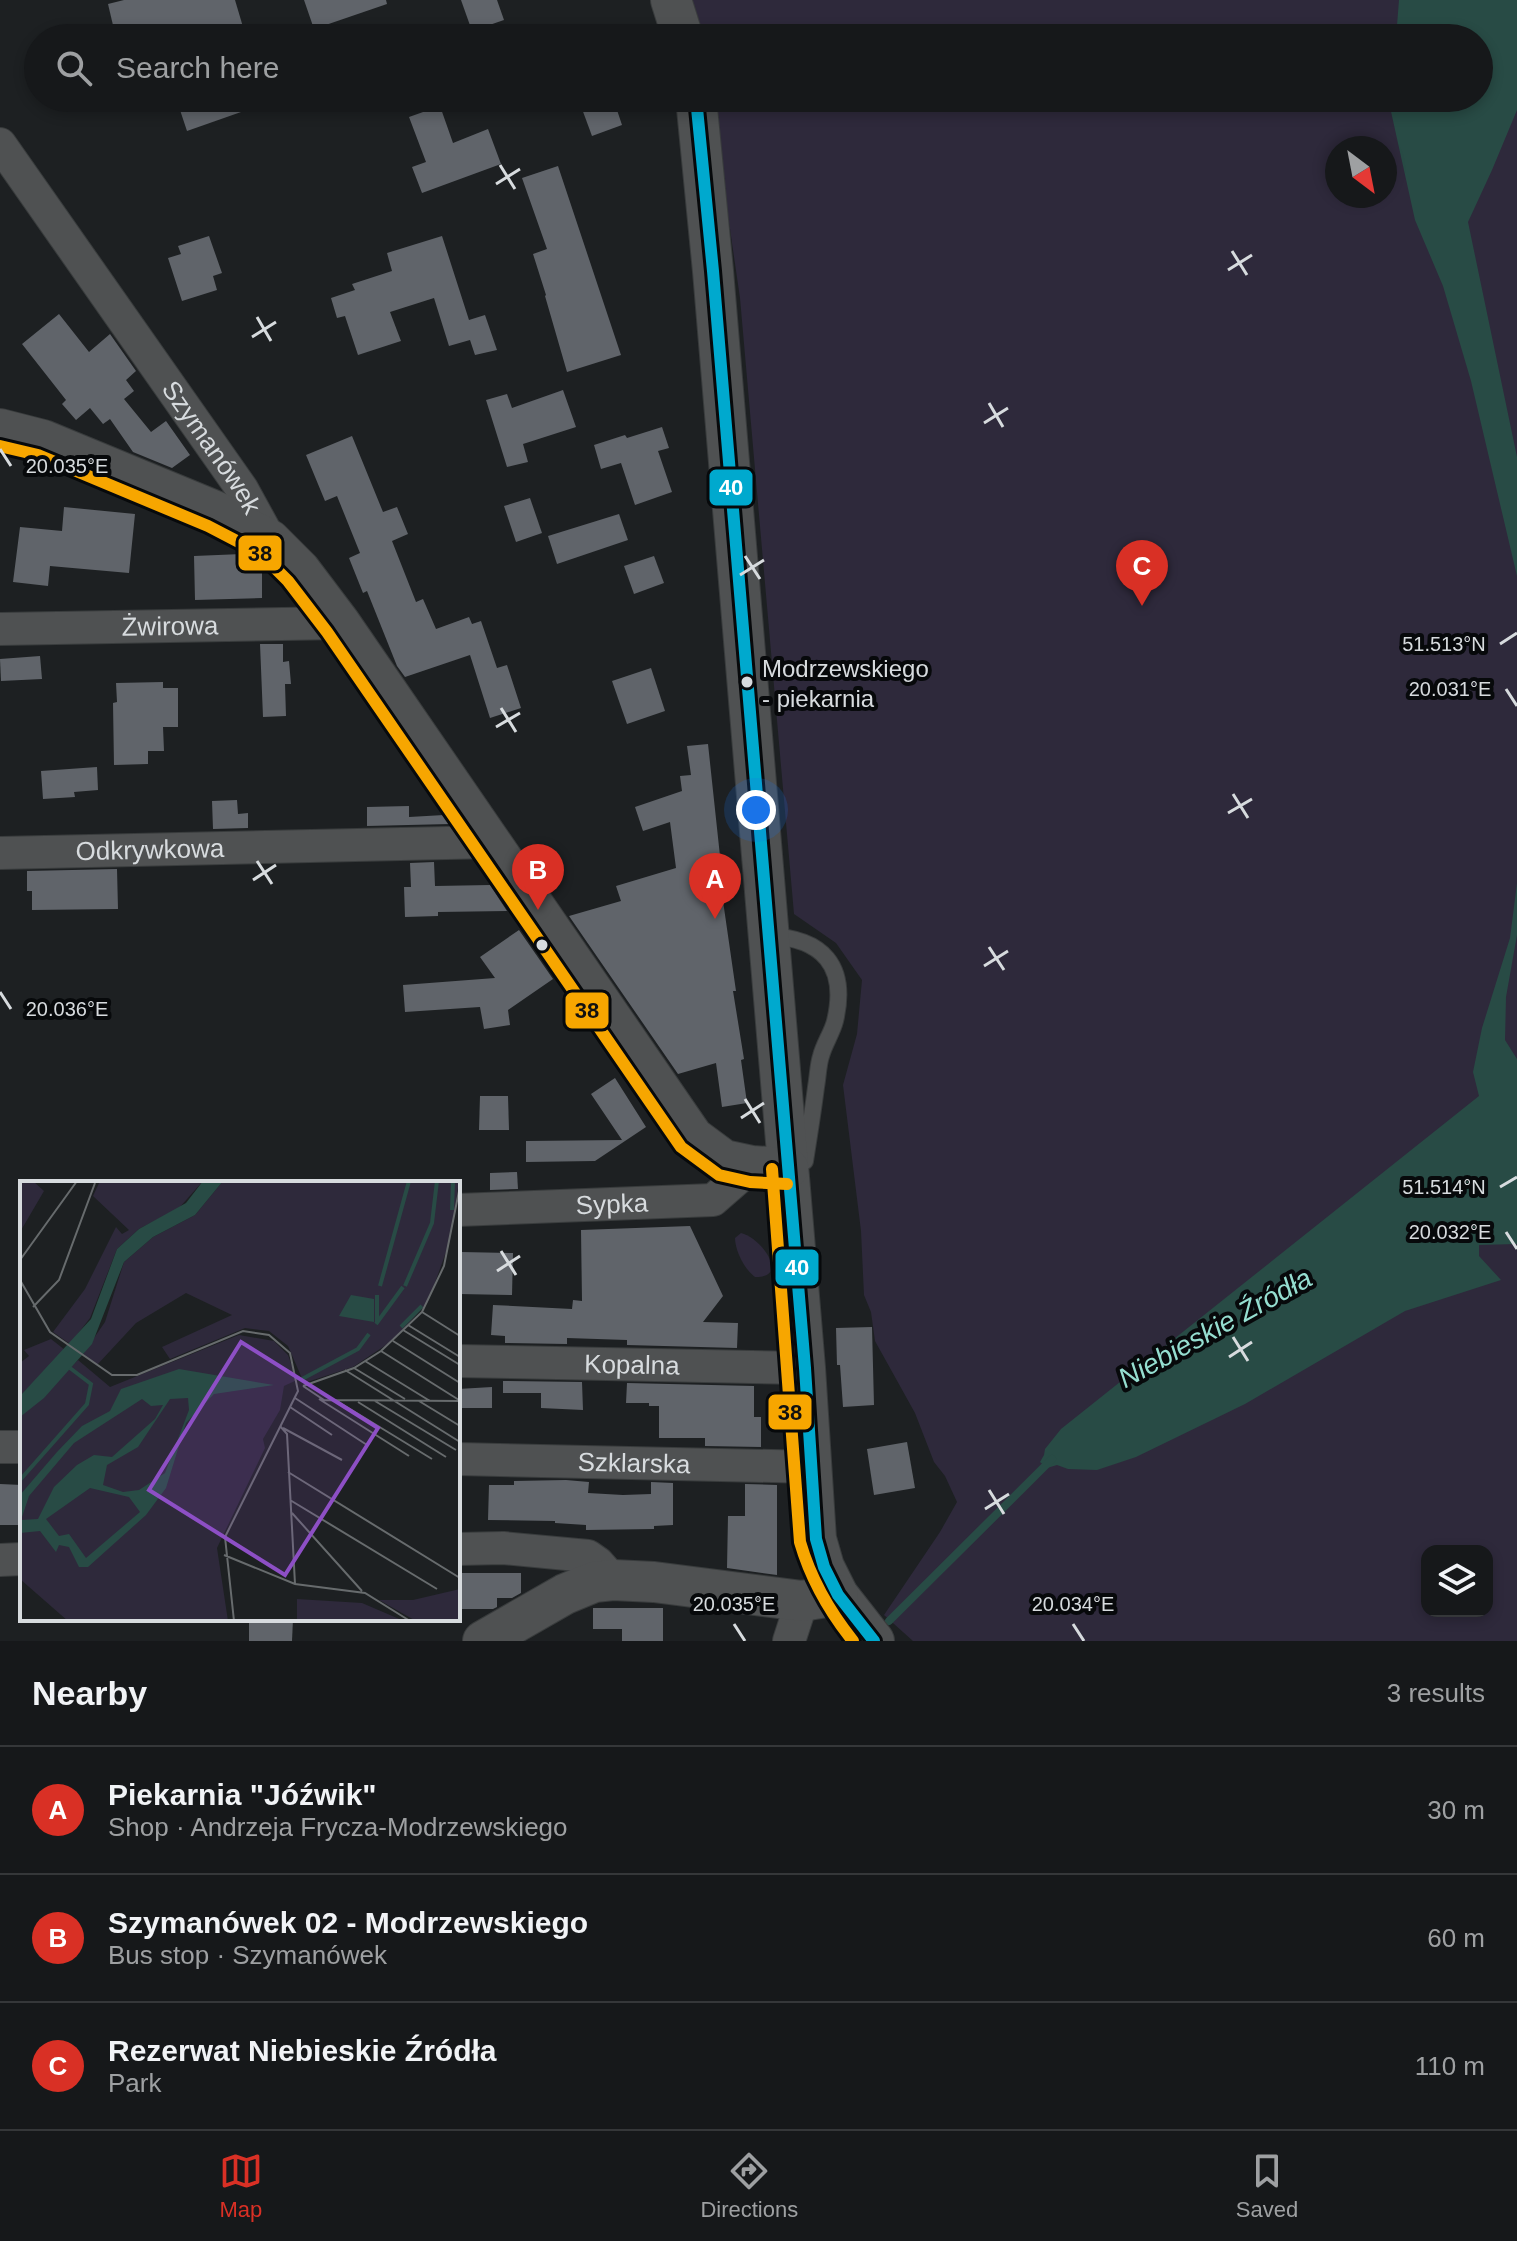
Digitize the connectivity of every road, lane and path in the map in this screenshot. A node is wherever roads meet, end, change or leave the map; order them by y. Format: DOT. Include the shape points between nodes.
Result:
graph roads {
  1 [pos="671,0"];
  2 [pos="679,24"];
  3 [pos="697,112"];
  4 [pos="0,144"];
  5 [pos="0,429"];
  6 [pos="270,540"];
  7 [pos="340,623"];
  8 [pos="0,629"];
  9 [pos="492,842"];
  10 [pos="0,853"];
  11 [pos="768,936"];
  12 [pos="770,1167"];
  13 [pos="460,1210"];
  14 [pos="460,1361"];
  15 [pos="805,1368"];
  16 [pos="460,1459"];
  17 [pos="812,1467"];
  18 [pos="460,1549"];
  19 [pos="20,1559"];
  20 [pos="0,1560"];
  21 [pos="613,1580"];
  22 [pos="820,1598"];
  23 [pos="483,1641"];
  24 [pos="789,1641"];
  25 [pos="874,1641"];
  1 -- 2 [label="street"];
  3 -- 11 [label="street"];
  4 -- 6 [label="street, Szymanówek" via="242,489"];
  5 -- 6 [label="street" via="43,440 215,511"];
  6 -- 7 [label="street, Szymanówek"];
  7 -- 8 [label="street, Żwirowa"];
  7 -- 9 [label="street, Szymanówek"];
  9 -- 10 [label="street, Odkrywkowa"];
  9 -- 12 [label="street, Szymanówek" via="693,1137 724,1160"];
  11 -- 12 [label="street"];
  11 -- 12 [label="lane" via="808,942 827,955 839,986 835,1023 821,1055 805,1161"];
  12 -- 13 [label="street, Sypka" via="713,1200"];
  12 -- 15 [label="street"];
  14 -- 15 [label="street, Kopalna"];
  15 -- 17 [label="street"];
  16 -- 17 [label="street, Szklarska"];
  17 -- 22 [label="street" via="816,1539 824,1567"];
  18 -- 21 [label="street" via="588,1556"];
  19 -- 20 [label="street"];
  21 -- 22 [label="street"];
  21 -- 23 [label="street" via="565,1594"];
  22 -- 24 [label="street"];
  22 -- 25 [label="street"];
}
